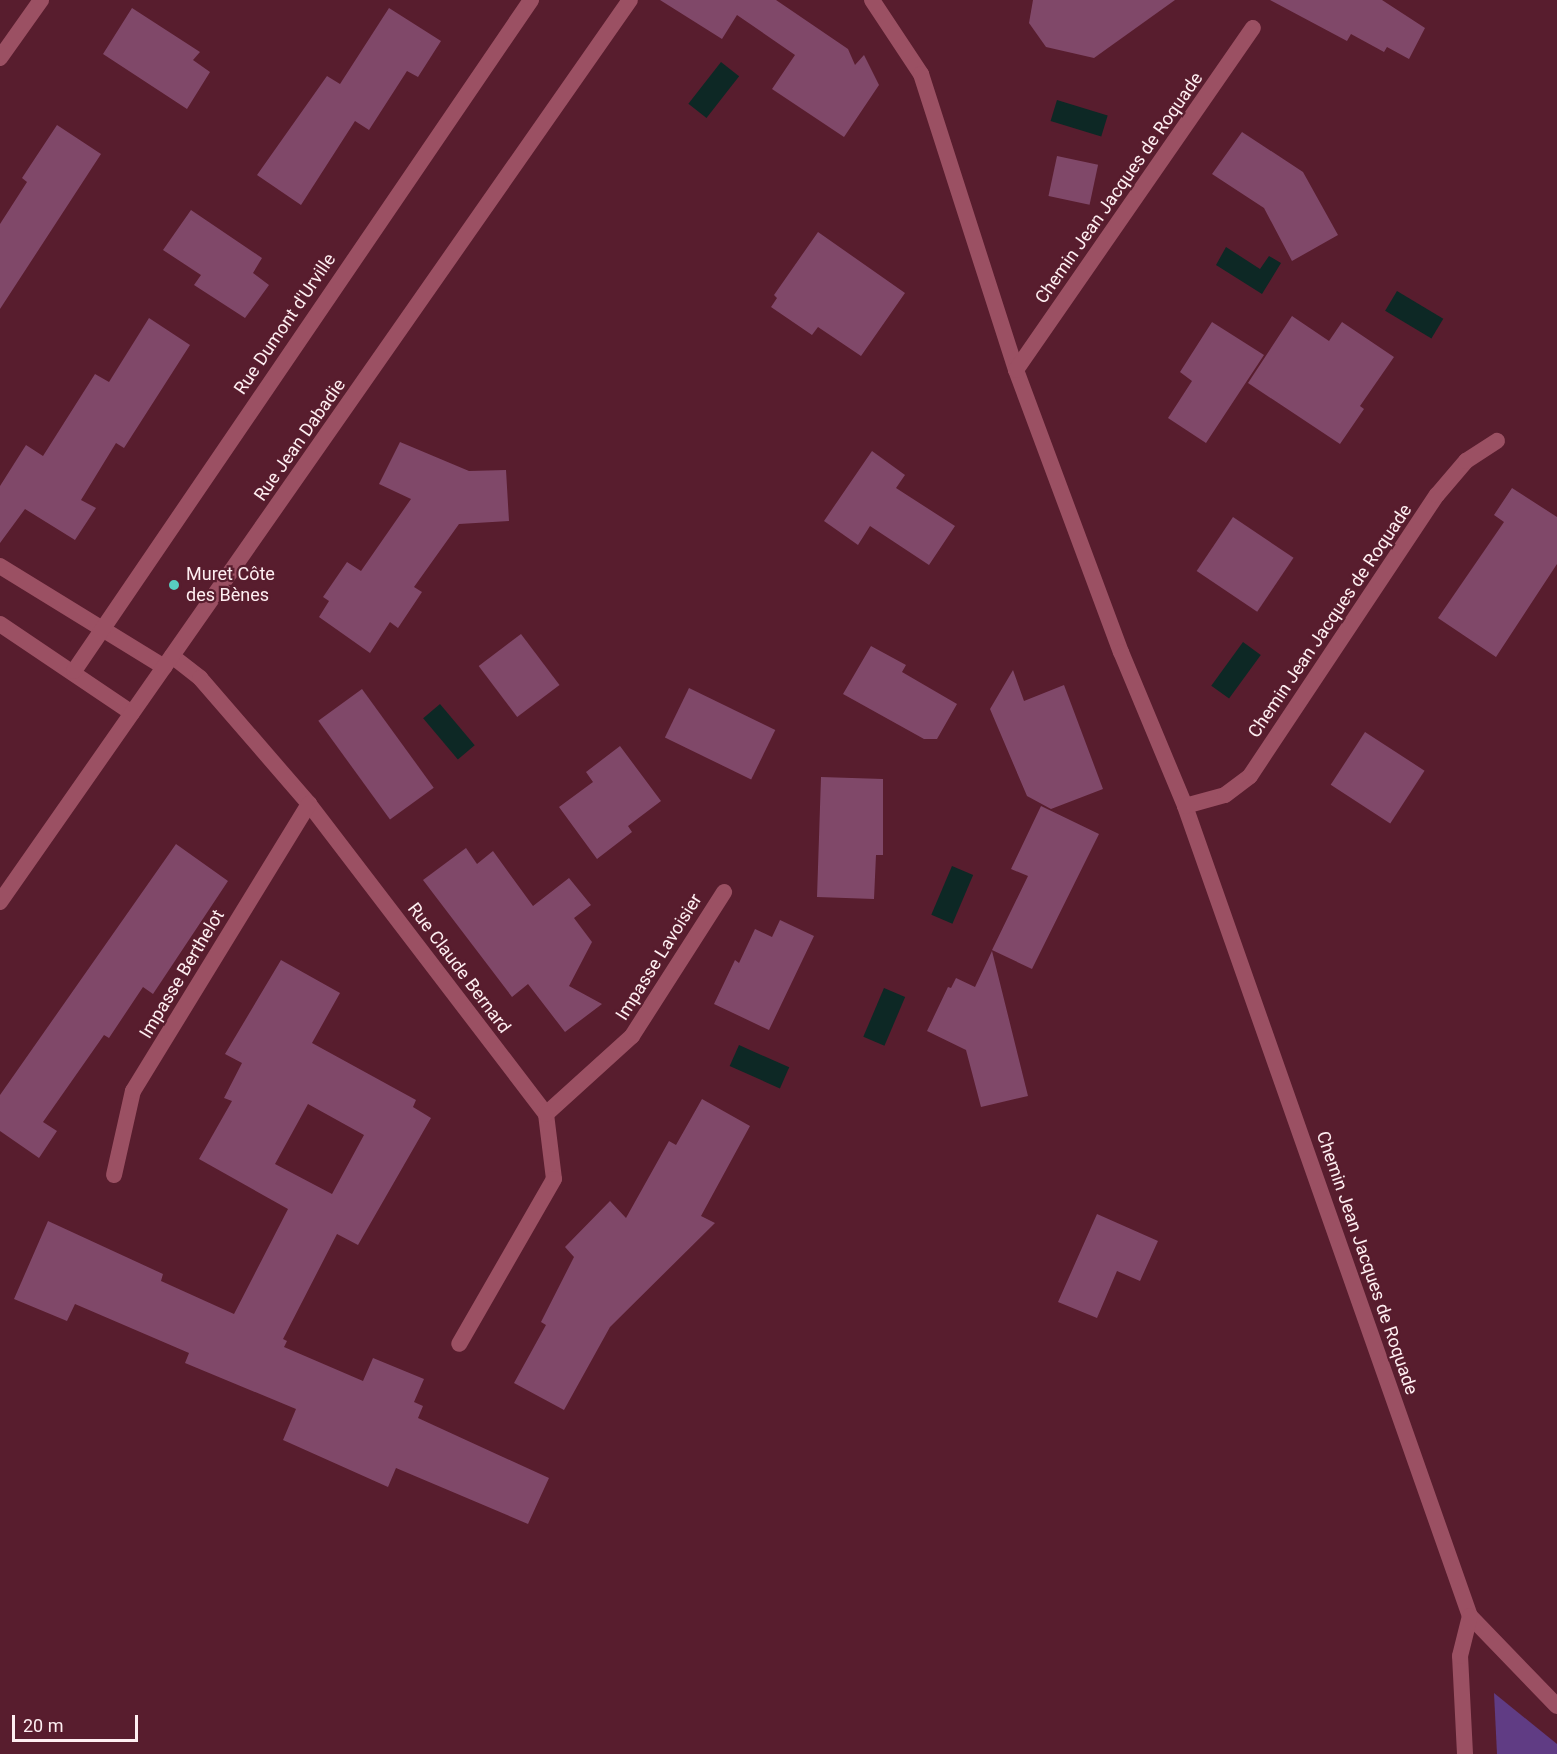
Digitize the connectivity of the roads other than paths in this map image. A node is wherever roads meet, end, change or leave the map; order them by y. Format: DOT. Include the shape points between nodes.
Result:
graph roads {
  1 [pos="40,0"];
  2 [pos="531,0"];
  3 [pos="630,0"];
  4 [pos="872,0"];
  5 [pos="1253,28"];
  6 [pos="0,58"];
  7 [pos="1016,370"];
  8 [pos="1497,441"];
  9 [pos="0,566"];
  10 [pos="0,624"];
  11 [pos="100,629"];
  12 [pos="168,662"];
  13 [pos="74,672"];
  14 [pos="132,713"];
  15 [pos="309,804"];
  16 [pos="1185,806"];
  17 [pos="724,892"];
  18 [pos="0,902"];
  19 [pos="546,1114"];
  20 [pos="114,1175"];
  21 [pos="459,1344"];
  22 [pos="1470,1616"];
  23 [pos="1557,1706"];
  24 [pos="1465,1754"];
  1 -- 6 [label="street"];
  2 -- 11 [label="street, Rue Dumont d'Urville"];
  3 -- 12 [label="street, Rue Jean Dabadie"];
  4 -- 7 [label="street, Chemin Jean Jacques de Roquade" via="921,74"];
  5 -- 7 [label="street, Chemin Jean Jacques de Roquade"];
  7 -- 16 [label="street, Chemin Jean Jacques de Roquade" via="1121,652"];
  8 -- 16 [label="street, Chemin Jean Jacques de Roquade" via="1466,461 1437,495 1250,776 1225,795"];
  9 -- 11 [label="street, Rue Claude Bernard"];
  10 -- 13 [label="street"];
  11 -- 12 [label="street, Rue Claude Bernard"];
  11 -- 13 [label="street, Rue Dumont d'Urville"];
  12 -- 14 [label="street, Rue Jean Dabadie"];
  12 -- 15 [label="street, Rue Claude Bernard" via="200,678"];
  13 -- 14 [label="street"];
  14 -- 18 [label="street, Rue Jean Dabadie"];
  15 -- 19 [label="street, Rue Claude Bernard"];
  15 -- 20 [label="street, Impasse Berthelot" via="133,1091"];
  16 -- 22 [label="street, Chemin Jean Jacques de Roquade"];
  17 -- 19 [label="street, Impasse Lavoisier" via="633,1036"];
  19 -- 21 [label="street" via="554,1179"];
  22 -- 23 [label="street, Chemin Jean Jacques de Roquade"];
  22 -- 24 [label="street" via="1460,1656"];
}
